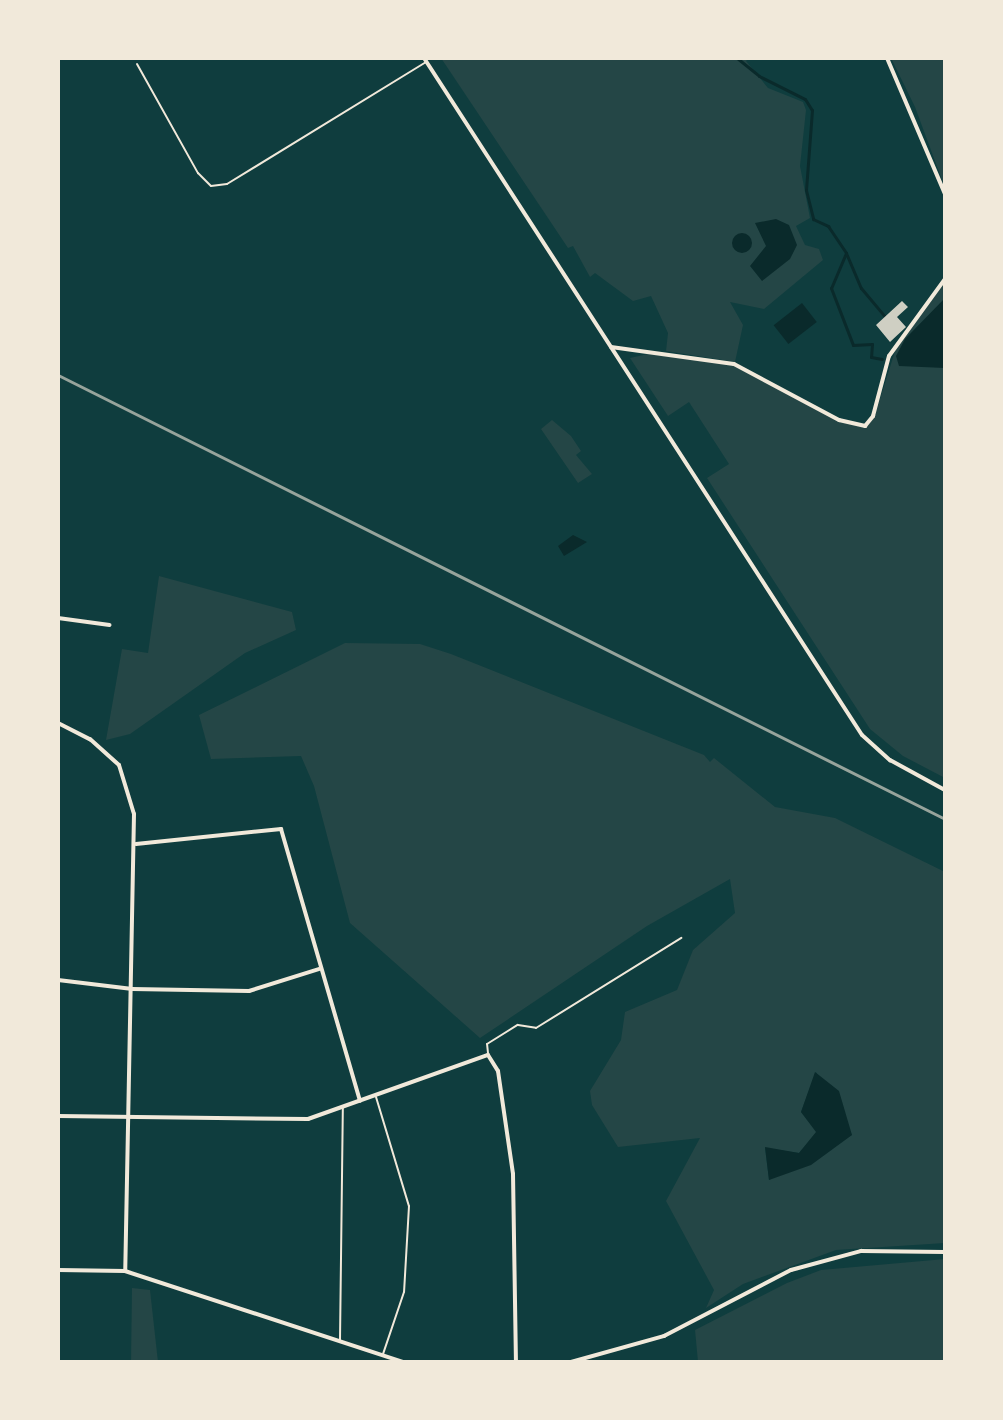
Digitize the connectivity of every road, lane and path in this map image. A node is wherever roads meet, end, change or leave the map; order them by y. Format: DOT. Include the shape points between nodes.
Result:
graph roads {
  1 [pos="887,58"];
  2 [pos="425,60"];
  3 [pos="137,64"];
  4 [pos="945,194"];
  5 [pos="945,279"];
  6 [pos="611,347"];
  7 [pos="58,618"];
  8 [pos="110,625"];
  9 [pos="58,723"];
  10 [pos="945,790"];
  11 [pos="136,844"];
  12 [pos="681,938"];
  13 [pos="319,969"];
  14 [pos="58,980"];
  15 [pos="132,989"];
  16 [pos="488,1055"];
  17 [pos="375,1095"];
  18 [pos="360,1101"];
  19 [pos="343,1106"];
  20 [pos="58,1116"];
  21 [pos="128,1117"];
  22 [pos="945,1252"];
  23 [pos="58,1270"];
  24 [pos="125,1271"];
  25 [pos="340,1341"];
  26 [pos="382,1355"];
  27 [pos="404,1362"];
  28 [pos="516,1362"];
  29 [pos="571,1362"];
  1 -- 4 [label="street"];
  2 -- 3 [label="lane" via="227,184 211,186 198,173"];
  2 -- 6 [label="street"];
  5 -- 6 [label="street" via="889,356 871,421 858,427 734,364"];
  6 -- 10 [label="street" via="862,735 890,760"];
  7 -- 8 [label="street"];
  9 -- 11 [label="street" via="90,739 119,765 128,784"];
  11 -- 13 [label="street" via="281,829"];
  11 -- 15 [label="street"];
  12 -- 16 [label="lane" via="536,1028 518,1025 487,1044"];
  13 -- 15 [label="street" via="249,991"];
  13 -- 18 [label="street"];
  14 -- 15 [label="street"];
  15 -- 21 [label="street"];
  16 -- 17 [label="street"];
  16 -- 28 [label="street" via="498,1071 513,1174"];
  17 -- 18 [label="street"];
  17 -- 26 [label="lane" via="409,1206 404,1292"];
  18 -- 19 [label="street"];
  19 -- 21 [label="street" via="308,1119 271,1122"];
  19 -- 25 [label="lane"];
  20 -- 21 [label="street"];
  21 -- 24 [label="street"];
  22 -- 29 [label="street" via="861,1251 791,1270 664,1336"];
  23 -- 24 [label="street"];
  24 -- 25 [label="street"];
  25 -- 26 [label="street"];
  26 -- 27 [label="street"];
}
